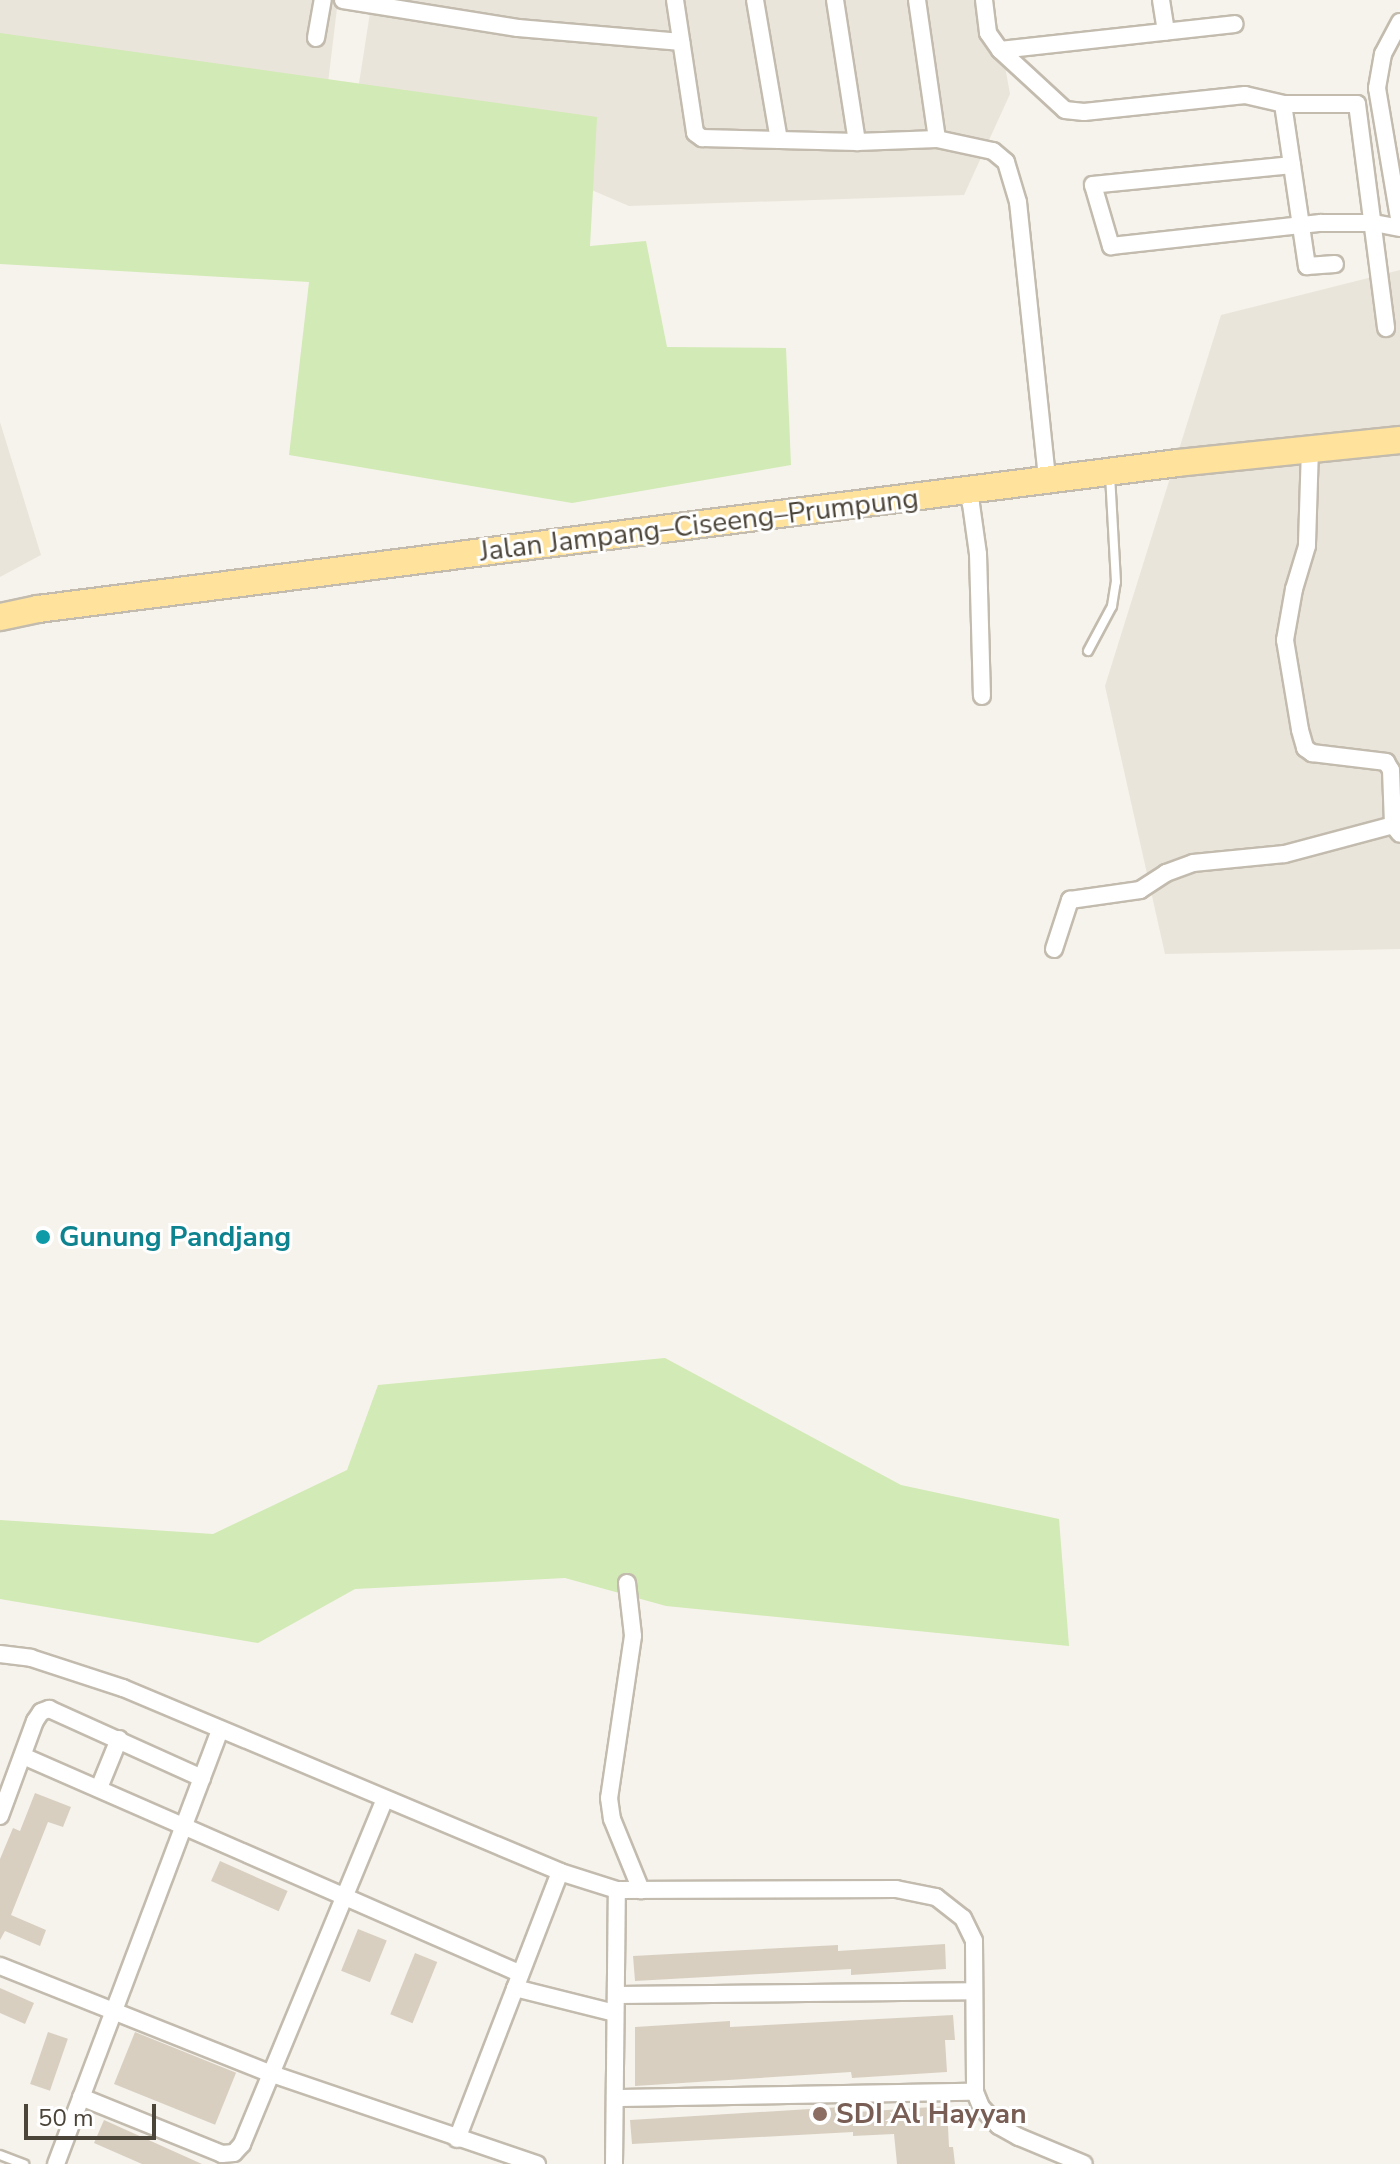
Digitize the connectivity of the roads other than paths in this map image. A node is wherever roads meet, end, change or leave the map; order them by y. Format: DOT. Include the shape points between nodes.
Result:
graph roads {
  1 [pos="343,0"];
  2 [pos="675,0"];
  3 [pos="755,0"];
  4 [pos="835,0"];
  5 [pos="917,0"];
  6 [pos="984,0"];
  7 [pos="1161,0"];
  8 [pos="317,1"];
  9 [pos="1400,22"];
  10 [pos="1235,24"];
  11 [pos="1166,32"];
  12 [pos="316,38"];
  13 [pos="681,42"];
  14 [pos="1000,50"];
  15 [pos="1283,104"];
  16 [pos="937,139"];
  17 [pos="779,140"];
  18 [pos="857,142"];
  19 [pos="1292,165"];
  20 [pos="1374,223"];
  21 [pos="1299,225"];
  22 [pos="1400,226"];
  23 [pos="1335,264"];
  24 [pos="1386,328"];
  25 [pos="1400,440"];
  26 [pos="1310,448"];
  27 [pos="1110,472"];
  28 [pos="1047,480"];
  29 [pos="966,491"];
  30 [pos="0,617"];
  31 [pos="1088,651"];
  32 [pos="982,696"];
  33 [pos="1397,830"];
  34 [pos="1054,949"];
  35 [pos="627,1583"];
  36 [pos="0,1654"];
  37 [pos="220,1730"];
  38 [pos="119,1739"];
  39 [pos="23,1756"];
  40 [pos="202,1778"];
  41 [pos="99,1788"];
  42 [pos="385,1799"];
  43 [pos="0,1816"];
  44 [pos="184,1826"];
  45 [pos="560,1872"];
  46 [pos="617,1890"];
  47 [pos="641,1890"];
  48 [pos="345,1896"];
  49 [pos="0,1966"];
  50 [pos="517,1980"];
  51 [pos="972,1991"];
  52 [pos="618,1995"];
  53 [pos="114,2011"];
  54 [pos="615,2013"];
  55 [pos="272,2074"];
  56 [pos="975,2092"];
  57 [pos="81,2097"];
  58 [pos="615,2098"];
  59 [pos="457,2139"];
  60 [pos="0,2155"];
  61 [pos="24,2164"];
  62 [pos="56,2164"];
  63 [pos="537,2164"];
  64 [pos="614,2164"];
  65 [pos="1084,2164"];
  1 -- 13 [label="street" via="518,28"];
  2 -- 13 [label="street"];
  3 -- 17 [label="street"];
  4 -- 18 [label="street"];
  5 -- 16 [label="street"];
  6 -- 14 [label="street" via="988,33"];
  7 -- 11 [label="street"];
  8 -- 12 [label="street"];
  9 -- 22 [label="street" via="1383,54 1377,88"];
  10 -- 11 [label="street"];
  11 -- 14 [label="street"];
  13 -- 17 [label="street" via="695,133 711,141"];
  14 -- 15 [label="street" via="1053,102 1074,112 1245,95"];
  15 -- 19 [label="street"];
  15 -- 20 [label="street" via="1357,104"];
  16 -- 18 [label="street"];
  16 -- 28 [label="street" via="993,151 1006,162 1011,176"];
  17 -- 18 [label="street"];
  19 -- 21 [label="street"];
  19 -- 21 [label="street" via="1093,185 1111,246"];
  20 -- 21 [label="street"];
  20 -- 22 [label="street"];
  20 -- 24 [label="street"];
  21 -- 23 [label="street" via="1307,266"];
  25 -- 26 [label="main road, Jalan Jampang–Ciseeng–Prumpung"];
  26 -- 27 [label="main road, Jalan Jampang–Ciseeng–Prumpung"];
  26 -- 33 [label="street" via="1307,546 1285,640 1300,730 1312,753 1386,762"];
  27 -- 28 [label="main road, Jalan Jampang–Ciseeng–Prumpung"];
  27 -- 31 [label="lane" via="1116,582 1112,606"];
  28 -- 29 [label="main road, Jalan Jampang–Ciseeng–Prumpung"];
  29 -- 30 [label="main road, Jalan Jampang–Ciseeng–Prumpung"];
  29 -- 32 [label="street" via="978,554"];
  33 -- 34 [label="street" via="1285,854 1193,863 1140,890 1070,900"];
  35 -- 47 [label="street" via="633,1636 609,1798 612,1819"];
  36 -- 37 [label="street" via="31,1658 123,1688"];
  37 -- 40 [label="street"];
  37 -- 42 [label="street"];
  38 -- 39 [label="street" via="49,1709 35,1721"];
  38 -- 40 [label="street"];
  38 -- 41 [label="street"];
  39 -- 41 [label="street"];
  39 -- 43 [label="street"];
  40 -- 44 [label="street"];
  41 -- 44 [label="street"];
  42 -- 45 [label="street"];
  42 -- 48 [label="street"];
  44 -- 48 [label="street"];
  44 -- 53 [label="street"];
  45 -- 46 [label="street"];
  45 -- 50 [label="street"];
  46 -- 47 [label="street"];
  46 -- 52 [label="street"];
  47 -- 51 [label="street" via="896,1889 936,1897 971,1929"];
  48 -- 50 [label="street"];
  48 -- 55 [label="street"];
  49 -- 53 [label="street"];
  50 -- 54 [label="street"];
  50 -- 59 [label="street"];
  51 -- 52 [label="street"];
  51 -- 56 [label="street"];
  52 -- 54 [label="street"];
  53 -- 55 [label="street"];
  53 -- 57 [label="street"];
  54 -- 58 [label="street"];
  55 -- 57 [label="street" via="234,2153 222,2154"];
  55 -- 59 [label="street"];
  56 -- 58 [label="street"];
  56 -- 65 [label="street" via="999,2126"];
  57 -- 62 [label="street"];
  58 -- 64 [label="street"];
  59 -- 63 [label="street"];
  60 -- 61 [label="lane"];
}
